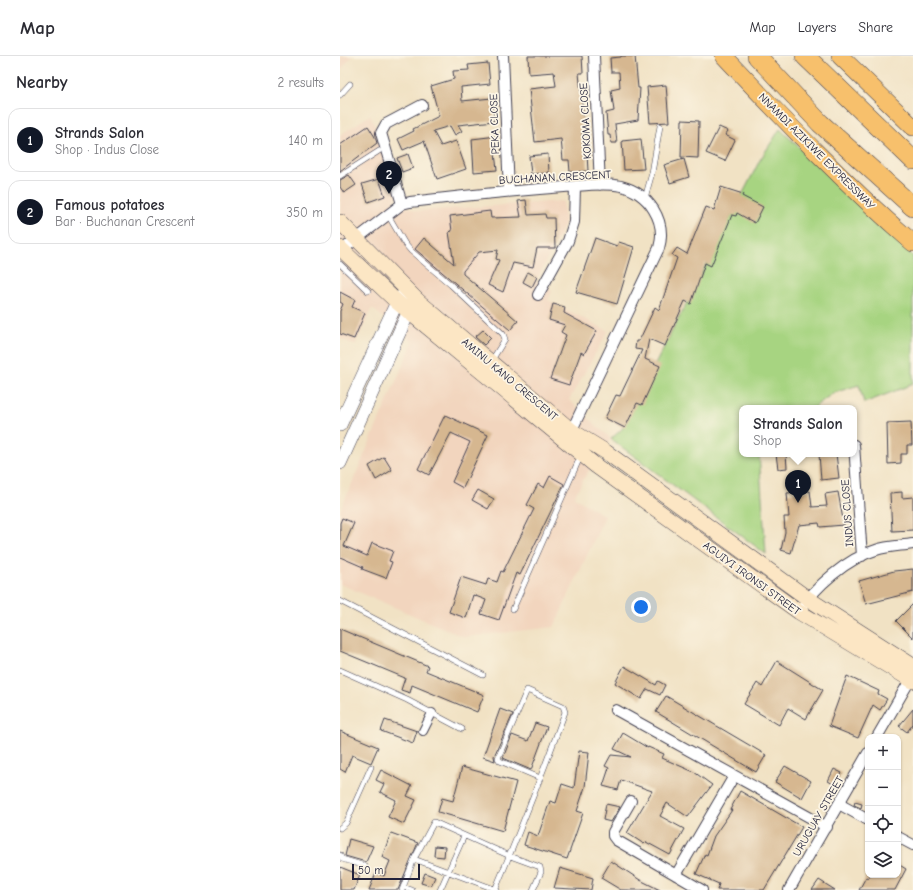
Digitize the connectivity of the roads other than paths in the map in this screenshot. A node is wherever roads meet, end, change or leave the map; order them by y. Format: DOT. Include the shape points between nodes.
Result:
graph roads {
  1 [pos="504,56"];
  2 [pos="594,56"];
  3 [pos="724,56"];
  4 [pos="757,56"];
  5 [pos="805,56"];
  6 [pos="840,56"];
  7 [pos="350,84"];
  8 [pos="340,96"];
  9 [pos="422,105"];
  10 [pos="660,126"];
  11 [pos="913,127"];
  12 [pos="379,151"];
  13 [pos="913,160"];
  14 [pos="340,176"];
  15 [pos="600,185"];
  16 [pos="575,187"];
  17 [pos="509,191"];
  18 [pos="645,198"];
  19 [pos="402,204"];
  20 [pos="913,207"];
  21 [pos="388,215"];
  22 [pos="340,222"];
  23 [pos="356,239"];
  24 [pos="913,243"];
  25 [pos="341,254"];
  26 [pos="368,291"];
  27 [pos="538,295"];
  28 [pos="411,300"];
  29 [pos="397,302"];
  30 [pos="490,363"];
  31 [pos="340,425"];
  32 [pos="569,437"];
  33 [pos="606,452"];
  34 [pos="581,454"];
  35 [pos="855,457"];
  36 [pos="340,463"];
  37 [pos="596,466"];
  38 [pos="913,544"];
  39 [pos="862,556"];
  40 [pos="807,598"];
  41 [pos="340,601"];
  42 [pos="513,609"];
  43 [pos="799,612"];
  44 [pos="340,670"];
  45 [pos="483,675"];
  46 [pos="912,675"];
  47 [pos="616,710"];
  48 [pos="432,713"];
  49 [pos="462,729"];
  50 [pos="424,731"];
  51 [pos="879,734"];
  52 [pos="865,758"];
  53 [pos="371,767"];
  54 [pos="734,776"];
  55 [pos="540,778"];
  56 [pos="632,801"];
  57 [pos="839,804"];
  58 [pos="865,818"];
  59 [pos="827,827"];
  60 [pos="340,828"];
  61 [pos="464,836"];
  62 [pos="901,839"];
  63 [pos="913,845"];
  64 [pos="340,855"];
  65 [pos="510,856"];
  66 [pos="414,859"];
  67 [pos="365,866"];
  68 [pos="448,872"];
  69 [pos="676,875"];
  70 [pos="403,888"];
  71 [pos="412,890"];
  72 [pos="440,890"];
  73 [pos="496,890"];
  74 [pos="533,890"];
  75 [pos="702,890"];
  76 [pos="789,890"];
  1 -- 17 [label="street, PEKA CLOSE"];
  2 -- 15 [label="street, KOKOMA CLOSE"];
  3 -- 24 [label="highway, NNAMDI AZIKIWE EXPRESSWAY" via="809,146 874,210"];
  4 -- 20 [label="highway, NNAMDI AZIKIWE EXPRESSWAY" via="820,123"];
  5 -- 13 [label="highway"];
  6 -- 11 [label="highway"];
  7 -- 8 [label="lane"];
  9 -- 19 [label="street" via="386,124 381,133"];
  10 -- 18 [label="lane"];
  12 -- 14 [label="lane"];
  15 -- 16 [label="street, BUCHANAN CRESCENT"];
  15 -- 18 [label="street, BUCHANAN CRESCENT" via="621,186"];
  16 -- 17 [label="street, BUCHANAN CRESCENT"];
  16 -- 27 [label="street" via="574,222 568,241"];
  17 -- 19 [label="street, BUCHANAN CRESCENT"];
  18 -- 32 [label="street, BUCHANAN CRESCENT" via="659,220 662,238 659,248"];
  19 -- 21 [label="street, BUCHANAN CRESCENT"];
  21 -- 23 [label="street, BUCHANAN CRESCENT"];
  21 -- 30 [label="lane" via="411,251 503,334 505,339 502,346"];
  22 -- 23 [label="main road, AMINU KANO CRESCENT"];
  23 -- 25 [label="street, BUCHANAN CRESCENT"];
  23 -- 28 [label="main road, AMINU KANO CRESCENT"];
  25 -- 26 [label="lane"];
  25 -- 29 [label="main road, AMINU KANO CRESCENT"];
  28 -- 29 [label="main road, AMINU KANO CRESCENT"];
  28 -- 30 [label="main road, AMINU KANO CRESCENT"];
  28 -- 32 [label="main road, AMINU KANO CRESCENT"];
  28 -- 36 [label="street"];
  29 -- 31 [label="street"];
  30 -- 32 [label="main road, AMINU KANO CRESCENT"];
  32 -- 33 [label="main road, AMINU KANO CRESCENT"];
  32 -- 34 [label="main road, AMINU KANO CRESCENT"];
  33 -- 40 [label="main road, AGUIYI IRONSI STREET"];
  34 -- 37 [label="main road, AMINU KANO CRESCENT"];
  34 -- 42 [label="lane"];
  35 -- 39 [label="street, INDUS CLOSE"];
  37 -- 43 [label="main road, AGUIYI IRONSI STREET"];
  38 -- 39 [label="street" via="876,550"];
  39 -- 40 [label="street" via="834,574"];
  40 -- 43 [label="street"];
  40 -- 46 [label="main road, AGUIYI IRONSI STREET"];
  41 -- 45 [label="lane"];
  43 -- 46 [label="main road, AGUIYI IRONSI STREET"];
  44 -- 48 [label="lane"];
  46 -- 51 [label="street"];
  47 -- 54 [label="street"];
  48 -- 49 [label="lane"];
  48 -- 50 [label="street"];
  52 -- 57 [label="street, URUGUAY STREET"];
  53 -- 60 [label="lane" via="346,823"];
  54 -- 59 [label="street"];
  54 -- 69 [label="street"];
  55 -- 55 [label="lane" via="565,709 527,690 498,758"];
  55 -- 65 [label="lane"];
  56 -- 69 [label="street" via="613,836"];
  57 -- 58 [label="street"];
  57 -- 59 [label="street, URUGUAY STREET"];
  59 -- 76 [label="street, URUGUAY STREET"];
  61 -- 65 [label="lane"];
  61 -- 66 [label="lane" via="432,822"];
  61 -- 68 [label="lane"];
  62 -- 63 [label="street"];
  64 -- 67 [label="lane" via="342,859"];
  65 -- 73 [label="lane"];
  65 -- 74 [label="lane" via="541,868"];
  66 -- 68 [label="lane"];
  66 -- 70 [label="lane"];
  68 -- 72 [label="lane"];
  68 -- 73 [label="lane"];
  69 -- 75 [label="street"];
  70 -- 71 [label="lane"];
}
